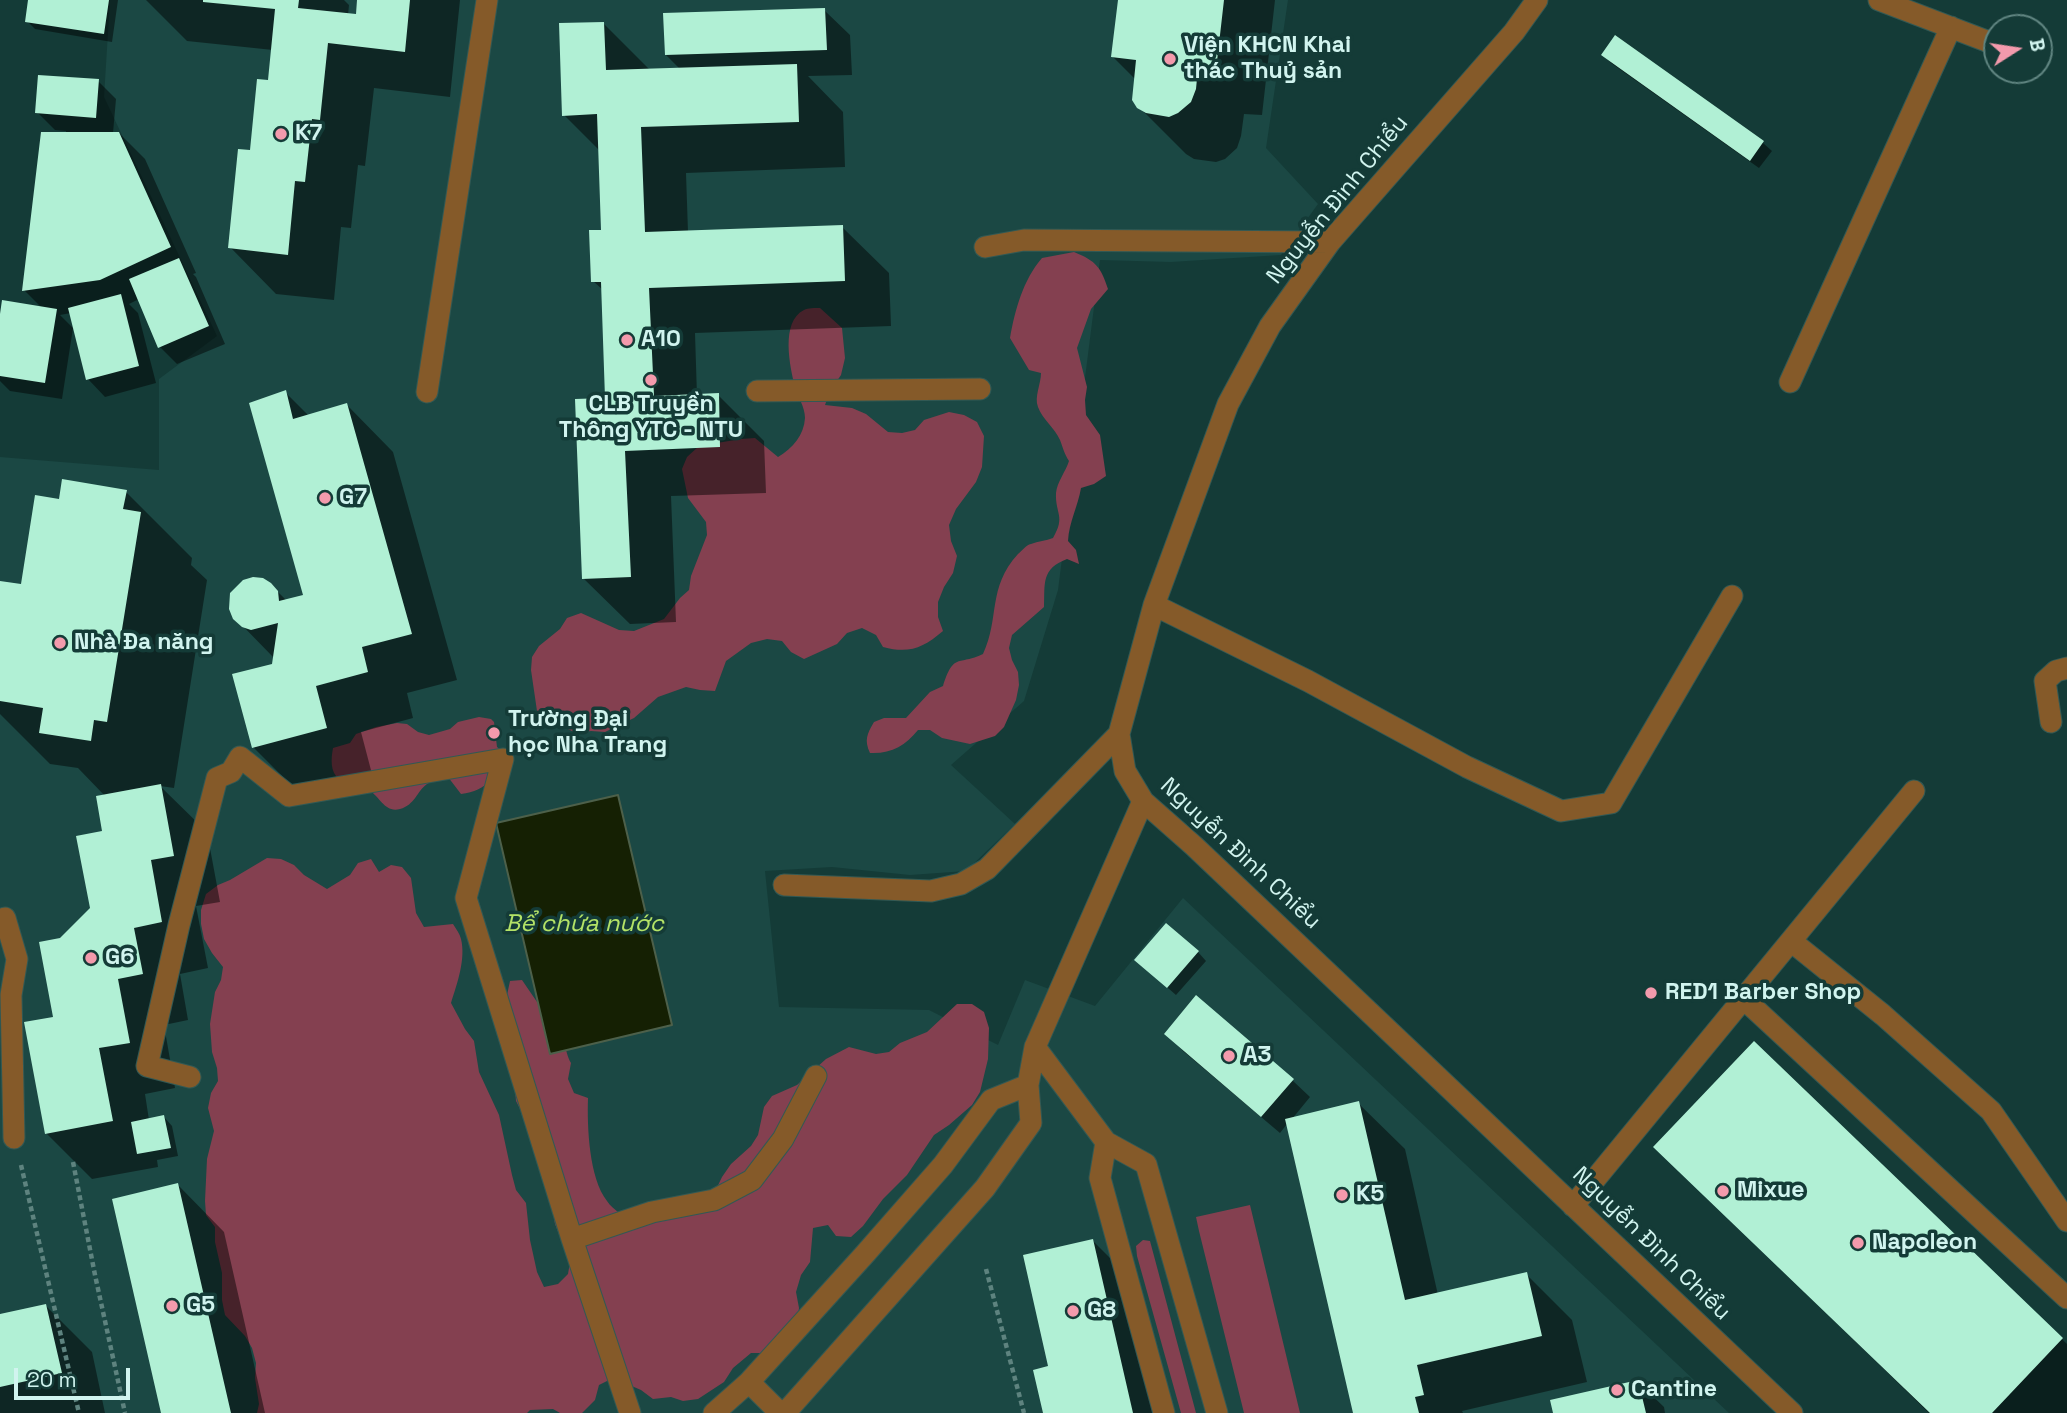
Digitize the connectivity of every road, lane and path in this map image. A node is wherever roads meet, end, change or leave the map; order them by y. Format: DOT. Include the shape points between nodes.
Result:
graph roads {
  1 [pos="487,0"];
  2 [pos="1538,0"];
  3 [pos="1878,0"];
  4 [pos="1951,27"];
  5 [pos="1983,40"];
  6 [pos="1330,242"];
  7 [pos="985,247"];
  8 [pos="1790,382"];
  9 [pos="980,389"];
  10 [pos="757,391"];
  11 [pos="427,392"];
  12 [pos="1732,596"];
  13 [pos="1154,605"];
  14 [pos="2067,668"];
  15 [pos="2051,722"];
  16 [pos="1119,734"];
  17 [pos="1914,791"];
  18 [pos="1143,801"];
  19 [pos="784,885"];
  20 [pos="5,918"];
  21 [pos="1791,941"];
  22 [pos="1743,998"];
  23 [pos="1035,1047"];
  24 [pos="816,1076"];
  25 [pos="190,1077"];
  26 [pos="1028,1085"];
  27 [pos="14,1138"];
  28 [pos="1106,1142"];
  29 [pos="73,1161"];
  30 [pos="1573,1206"];
  31 [pos="2067,1221"];
  32 [pos="572,1239"];
  33 [pos="986,1269"];
  34 [pos="2067,1298"];
  35 [pos="749,1382"];
  36 [pos="79,1413"];
  37 [pos="125,1413"];
  38 [pos="630,1413"];
  39 [pos="714,1413"];
  40 [pos="782,1413"];
  41 [pos="1024,1413"];
  42 [pos="1164,1413"];
  43 [pos="1217,1413"];
  44 [pos="1791,1413"];
  1 -- 11 [label="street"];
  2 -- 6 [label="street, Nguyễn Đình Chiểu"];
  3 -- 4 [label="street"];
  4 -- 5 [label="street"];
  4 -- 8 [label="street"];
  6 -- 7 [label="street" via="1024,240"];
  6 -- 13 [label="street, Nguyễn Đình Chiểu" via="1270,326 1228,404"];
  9 -- 10 [label="street"];
  12 -- 13 [label="street" via="1611,803 1561,811"];
  13 -- 16 [label="street, Nguyễn Đình Chiểu"];
  14 -- 15 [label="street" via="2045,681"];
  16 -- 18 [label="street, Nguyễn Đình Chiểu" via="1125,771"];
  16 -- 19 [label="street" via="987,869 961,884 931,891"];
  17 -- 21 [label="street"];
  18 -- 23 [label="street"];
  18 -- 30 [label="street, Nguyễn Đình Chiểu"];
  20 -- 27 [label="street" via="17,959 11,995"];
  21 -- 22 [label="street"];
  21 -- 31 [label="street" via="1991,1111"];
  22 -- 30 [label="street"];
  22 -- 34 [label="street"];
  23 -- 26 [label="street"];
  23 -- 28 [label="street"];
  24 -- 32 [label="street" via="783,1139 752,1180 715,1200 652,1212"];
  25 -- 32 [label="street" via="147,1066 217,778 231,772 240,757 289,796 503,759 466,898"];
  26 -- 35 [label="street" via="991,1100 943,1165"];
  26 -- 40 [label="street" via="1031,1123 985,1188"];
  27 -- 36 [label="path"];
  28 -- 42 [label="street" via="1100,1178"];
  28 -- 43 [label="street" via="1146,1164"];
  29 -- 37 [label="path"];
  30 -- 44 [label="street, Nguyễn Đình Chiểu"];
  32 -- 38 [label="street"];
  33 -- 41 [label="path"];
  35 -- 39 [label="street"];
  35 -- 40 [label="street"];
}
